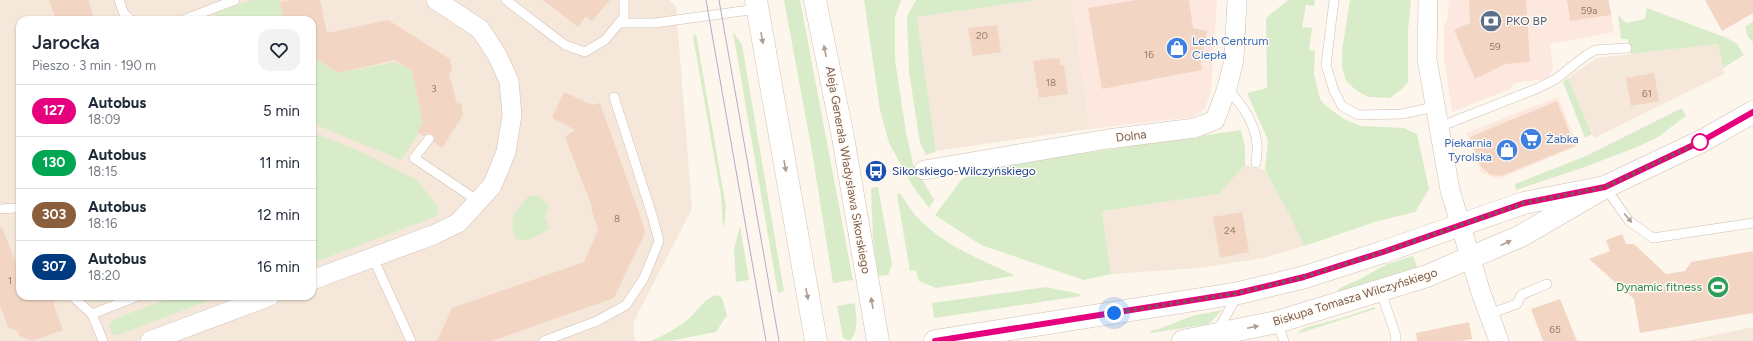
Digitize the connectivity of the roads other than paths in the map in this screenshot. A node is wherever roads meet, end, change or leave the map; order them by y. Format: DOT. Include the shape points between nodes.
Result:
graph roads {
  1 [pos="119,0"];
  2 [pos="235,0"];
  3 [pos="436,0"];
  4 [pos="506,0"];
  5 [pos="624,0"];
  6 [pos="815,0"];
  7 [pos="1238,0"];
  8 [pos="1334,0"];
  9 [pos="1428,0"];
  10 [pos="756,4"];
  11 [pos="126,16"];
  12 [pos="193,16"];
  13 [pos="619,23"];
  14 [pos="1627,48"];
  15 [pos="1227,88"];
  16 [pos="614,97"];
  17 [pos="1434,107"];
  18 [pos="1753,112"];
  19 [pos="1439,127"];
  20 [pos="428,139"];
  21 [pos="1256,163"];
  22 [pos="924,170"];
  23 [pos="1605,187"];
  24 [pos="478,201"];
  25 [pos="16,207"];
  26 [pos="0,209"];
  27 [pos="1753,223"];
  28 [pos="1460,225"];
  29 [pos="373,258"];
  30 [pos="1470,258"];
  31 [pos="316,279"];
  32 [pos="1547,284"];
  33 [pos="1381,292"];
  34 [pos="1238,293"];
  35 [pos="76,300"];
  36 [pos="128,300"];
  37 [pos="259,300"];
  38 [pos="92,314"];
  39 [pos="1489,314"];
  40 [pos="1280,332"];
  41 [pos="1215,338"];
  42 [pos="102,341"];
  43 [pos="150,341"];
  44 [pos="411,341"];
  45 [pos="544,341"];
  46 [pos="816,341"];
  47 [pos="878,341"];
  48 [pos="935,341"];
  49 [pos="1183,341"];
  50 [pos="1395,341"];
  51 [pos="1499,341"];
  1 -- 11 [label="lane"];
  2 -- 12 [label="lane"];
  3 -- 24 [label="street" via="480,29 497,55 509,81 512,115 506,152 492,186"];
  4 -- 13 [label="lane" via="565,45 585,52 605,40"];
  5 -- 13 [label="lane" via="624,17"];
  47 -- 6 [label="street, Aleja Generała Władysława Sikorskiego, one-way" via="843,137"];
  7 -- 15 [label="street, Dolna" via="1234,60"];
  8 -- 17 [label="lane" via="1326,65 1334,92 1342,106 1358,116 1402,114"];
  9 -- 17 [label="street" via="1427,59"];
  10 -- 13 [label="lane" via="654,23"];
  10 -- 46 [label="street, one-way"];
  14 -- 19 [label="lane" via="1595,50 1536,89"];
  15 -- 21 [label="lane" via="1244,108 1252,128 1257,144"];
  15 -- 22 [label="street, Dolna" via="1215,120 1195,128 1108,139"];
  16 -- 45 [label="lane" via="659,240 644,278 626,305 597,321"];
  17 -- 19 [label="street"];
  18 -- 23 [label="street, Biskupa Tomasza Wilczyńskiego" via="1702,141"];
  19 -- 28 [label="street" via="1450,190"];
  20 -- 24 [label="lane" via="414,158"];
  23 -- 27 [label="lane, one-way" via="1630,221 1653,238"];
  23 -- 28 [label="street, Biskupa Tomasza Wilczyńskiego" via="1524,203"];
  30 -- 23 [label="street, Biskupa Tomasza Wilczyńskiego, one-way" via="1521,236"];
  24 -- 29 [label="street" via="458,223"];
  25 -- 26 [label="lane"];
  28 -- 30 [label="street"];
  28 -- 34 [label="street, Biskupa Tomasza Wilczyńskiego" via="1304,277"];
  29 -- 31 [label="street"];
  29 -- 44 [label="lane"];
  30 -- 33 [label="street, Biskupa Tomasza Wilczyńskiego"];
  30 -- 39 [label="street"];
  32 -- 39 [label="lane" via="1521,295 1517,304"];
  33 -- 40 [label="street, Biskupa Tomasza Wilczyńskiego"];
  33 -- 50 [label="lane" via="1396,336"];
  34 -- 41 [label="lane"];
  34 -- 48 [label="street, Biskupa Tomasza Wilczyńskiego"];
  35 -- 38 [label="lane"];
  36 -- 38 [label="lane"];
  37 -- 43 [label="street"];
  38 -- 42 [label="lane"];
  39 -- 51 [label="street"];
  41 -- 40 [label="street, Biskupa Tomasza Wilczyńskiego, one-way"];
  41 -- 49 [label="street, Biskupa Tomasza Wilczyńskiego"];
}
